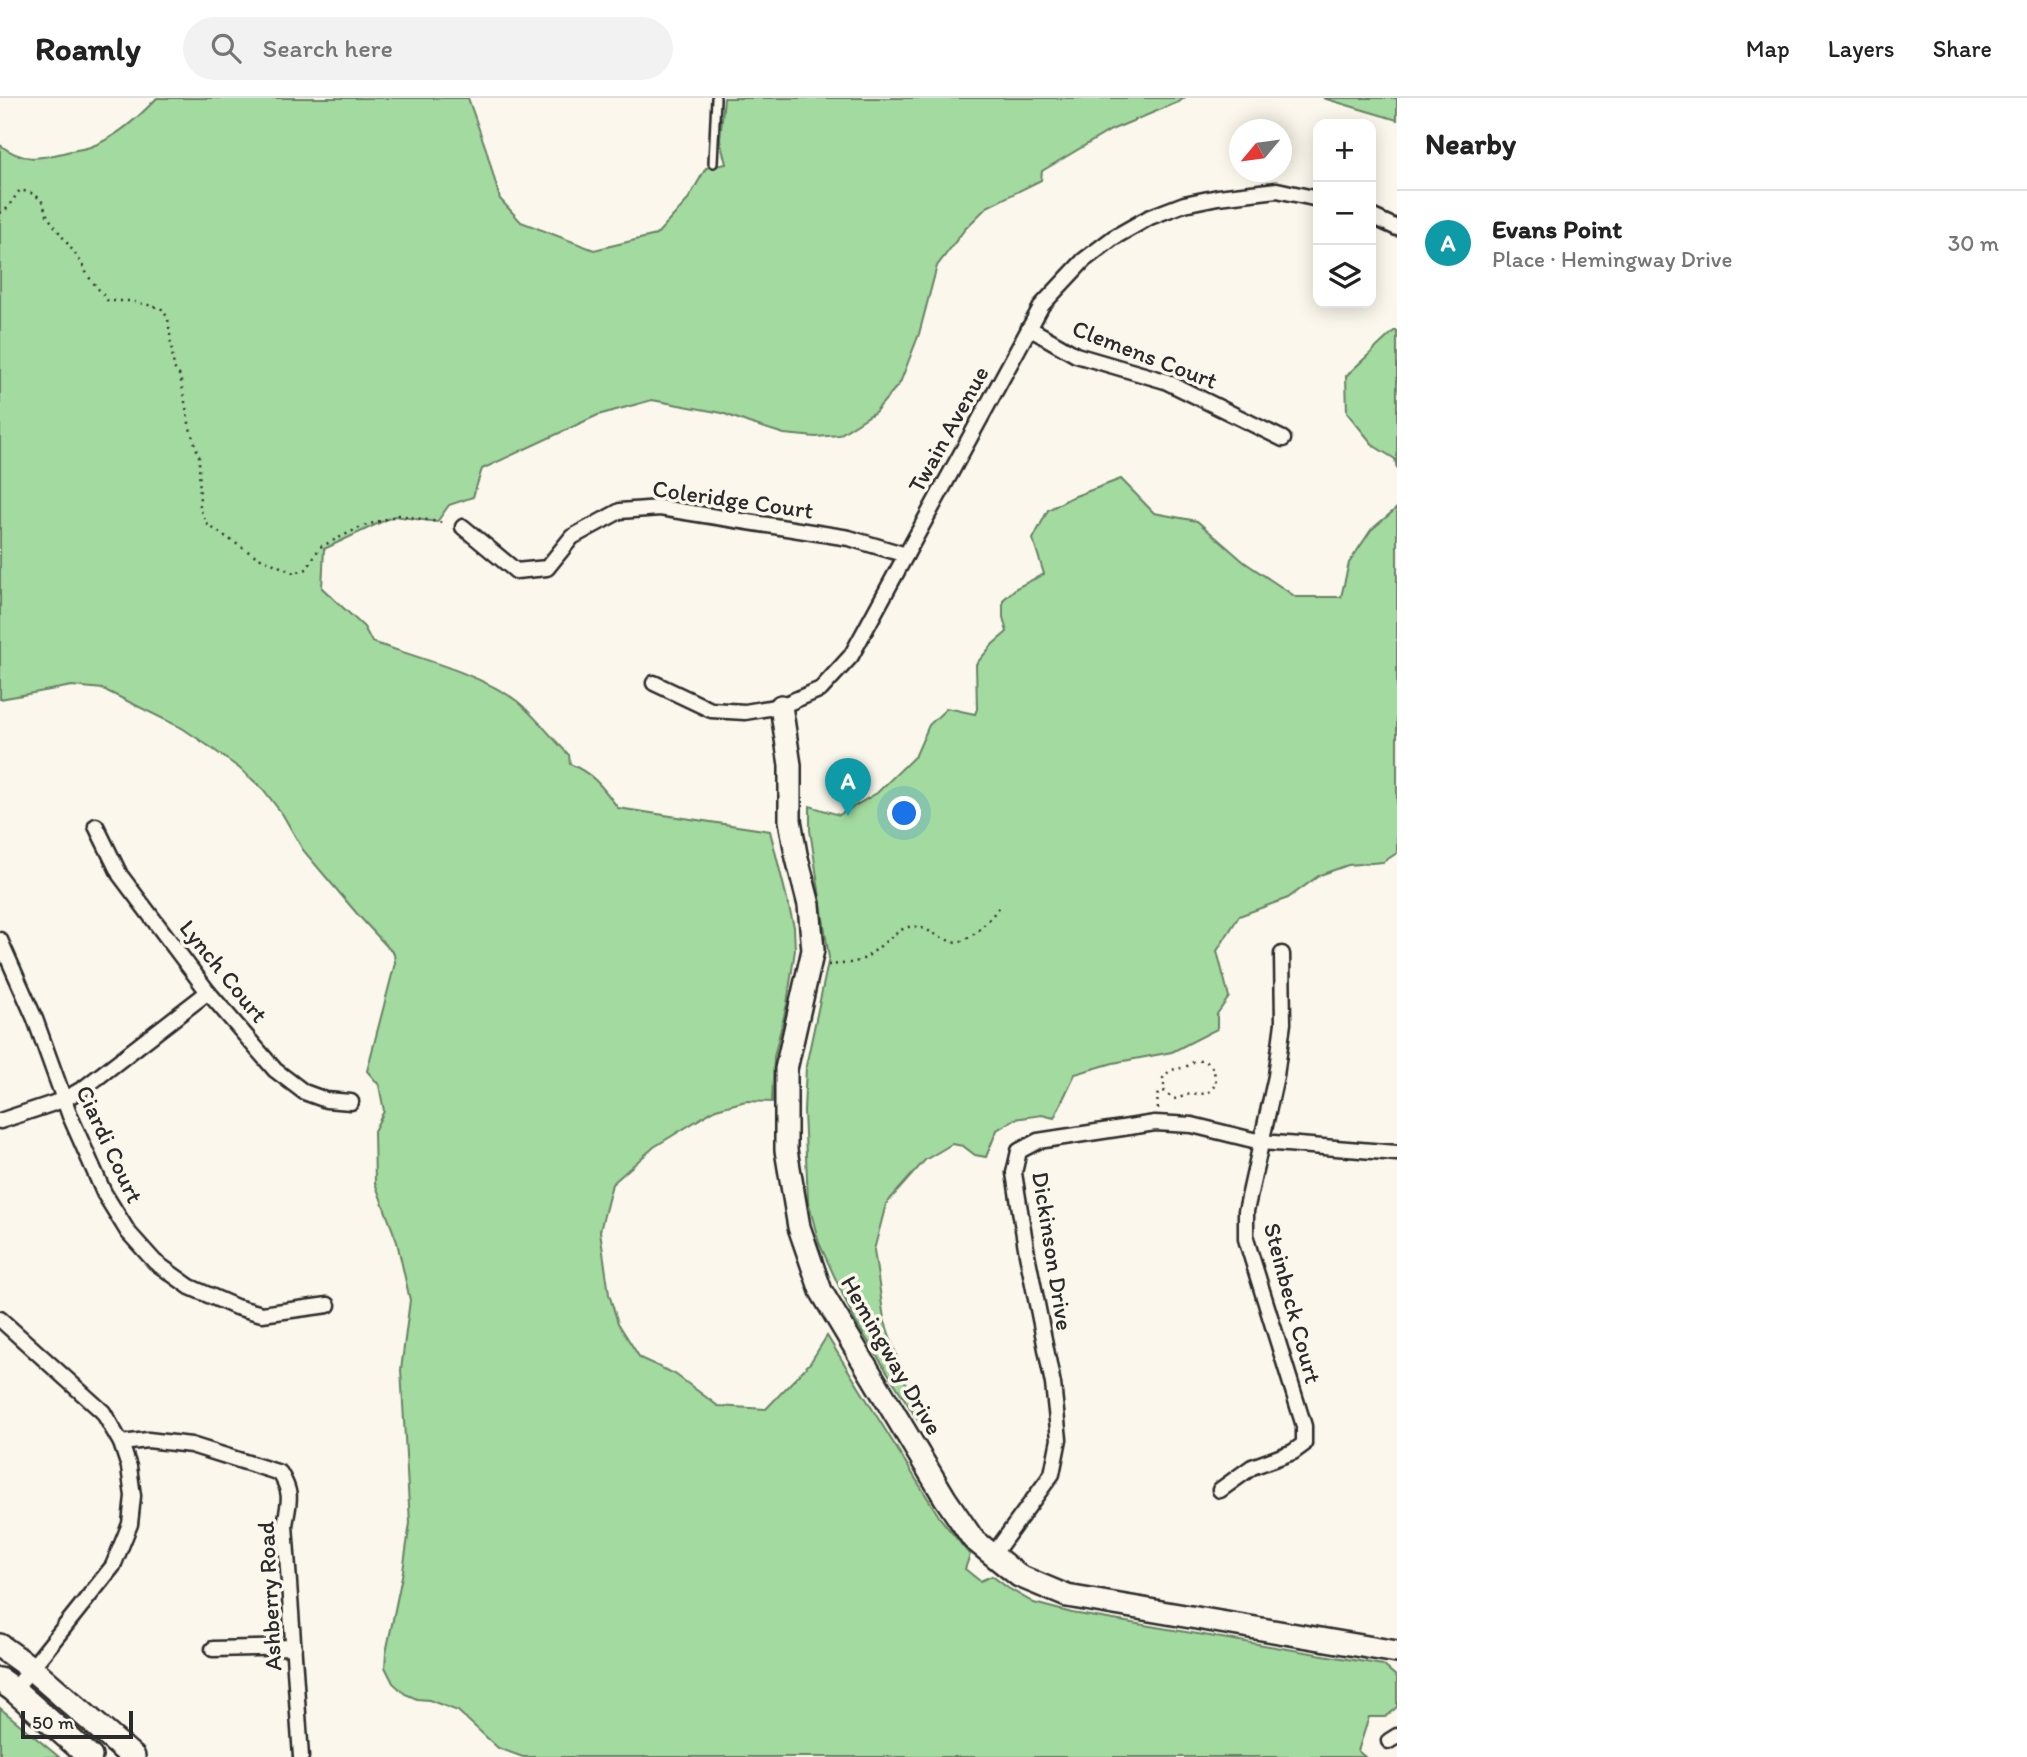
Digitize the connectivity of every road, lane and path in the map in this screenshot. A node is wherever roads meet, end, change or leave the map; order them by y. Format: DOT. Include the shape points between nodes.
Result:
graph roads {
  1 [pos="716,98"];
  2 [pos="713,163"];
  3 [pos="1313,197"];
  4 [pos="0,213"];
  5 [pos="1376,218"];
  6 [pos="1397,228"];
  7 [pos="1029,328"];
  8 [pos="1283,439"];
  9 [pos="444,523"];
  10 [pos="463,527"];
  11 [pos="906,555"];
  12 [pos="654,683"];
  13 [pos="780,706"];
  14 [pos="96,826"];
  15 [pos="1001,905"];
  16 [pos="0,940"];
  17 [pos="1282,954"];
  18 [pos="825,965"];
  19 [pos="208,992"];
  20 [pos="1165,1091"];
  21 [pos="63,1100"];
  22 [pos="351,1102"];
  23 [pos="1158,1109"];
  24 [pos="0,1121"];
  25 [pos="1261,1142"];
  26 [pos="1397,1153"];
  27 [pos="328,1305"];
  28 [pos="0,1319"];
  29 [pos="121,1443"];
  30 [pos="1220,1490"];
  31 [pos="993,1555"];
  32 [pos="0,1646"];
  33 [pos="294,1647"];
  34 [pos="213,1649"];
  35 [pos="1397,1652"];
  36 [pos="32,1668"];
  37 [pos="7,1685"];
  38 [pos="90,1757"];
  39 [pos="132,1757"];
  40 [pos="301,1757"];
  1 -- 2 [label="lane"];
  3 -- 7 [label="street, Twain Avenue" via="1276,190 1218,197 1150,217 1084,260 1042,306"];
  4 -- 9 [label="path" via="20,190 32,193 41,199 48,217 108,301 161,308 168,318 174,368 180,376 199,456 200,509 208,525 224,537 294,573 307,569 320,547 400,514"];
  5 -- 6 [label="street"];
  7 -- 8 [label="street, Clemens Court" via="1076,355 1165,381"];
  7 -- 11 [label="street, Twain Avenue"];
  10 -- 11 [label="street, Coleridge Court" via="516,571 547,568 572,537 620,511 660,508 849,538"];
  11 -- 13 [label="street, Twain Avenue" via="851,656 821,689"];
  12 -- 13 [label="street, Twain Avenue" via="711,710 745,712"];
  13 -- 31 [label="street, Hemingway Drive" via="790,765 790,820 809,905 813,950 786,1069 786,1150 799,1227 821,1291 945,1498 973,1539"];
  14 -- 19 [label="street, Lynch Court" via="120,875"];
  15 -- 18 [label="path" via="965,940 953,943 918,926 906,928 862,960"];
  16 -- 21 [label="street, Ciardi Court"];
  17 -- 25 [label="street, Steinbeck Court" via="1283,1023"];
  19 -- 21 [label="street"];
  19 -- 22 [label="street, Lynch Court" via="275,1070 304,1092"];
  20 -- 20 [label="path" via="1175,1099 1208,1093 1216,1083 1214,1069 1199,1061 1169,1071 1163,1078"];
  20 -- 23 [label="path" via="1157,1095"];
  21 -- 24 [label="street"];
  21 -- 27 [label="street, Ciardi Court" via="104,1194 128,1232 155,1262 190,1287 262,1314"];
  25 -- 26 [label="street, Dickinson Drive"];
  25 -- 30 [label="street, Steinbeck Court" via="1245,1211 1246,1239 1304,1426 1304,1444 1252,1467"];
  25 -- 31 [label="street, Dickinson Drive" via="1192,1125 1155,1122 1038,1141 1019,1151 1014,1173 1059,1439 1052,1474"];
  28 -- 29 [label="street" via="103,1412"];
  29 -- 33 [label="street, Ashberry Road" via="148,1440 191,1445 280,1473 289,1488 285,1525"];
  29 -- 36 [label="street" via="133,1496 131,1524 113,1566"];
  31 -- 35 [label="street, Hemingway Drive" via="1019,1576 1067,1595"];
  32 -- 36 [label="main road"];
  33 -- 34 [label="street"];
  33 -- 40 [label="street, Ashberry Road"];
  36 -- 37 [label="street"];
  36 -- 39 [label="main road"];
  37 -- 38 [label="main road"];
}
